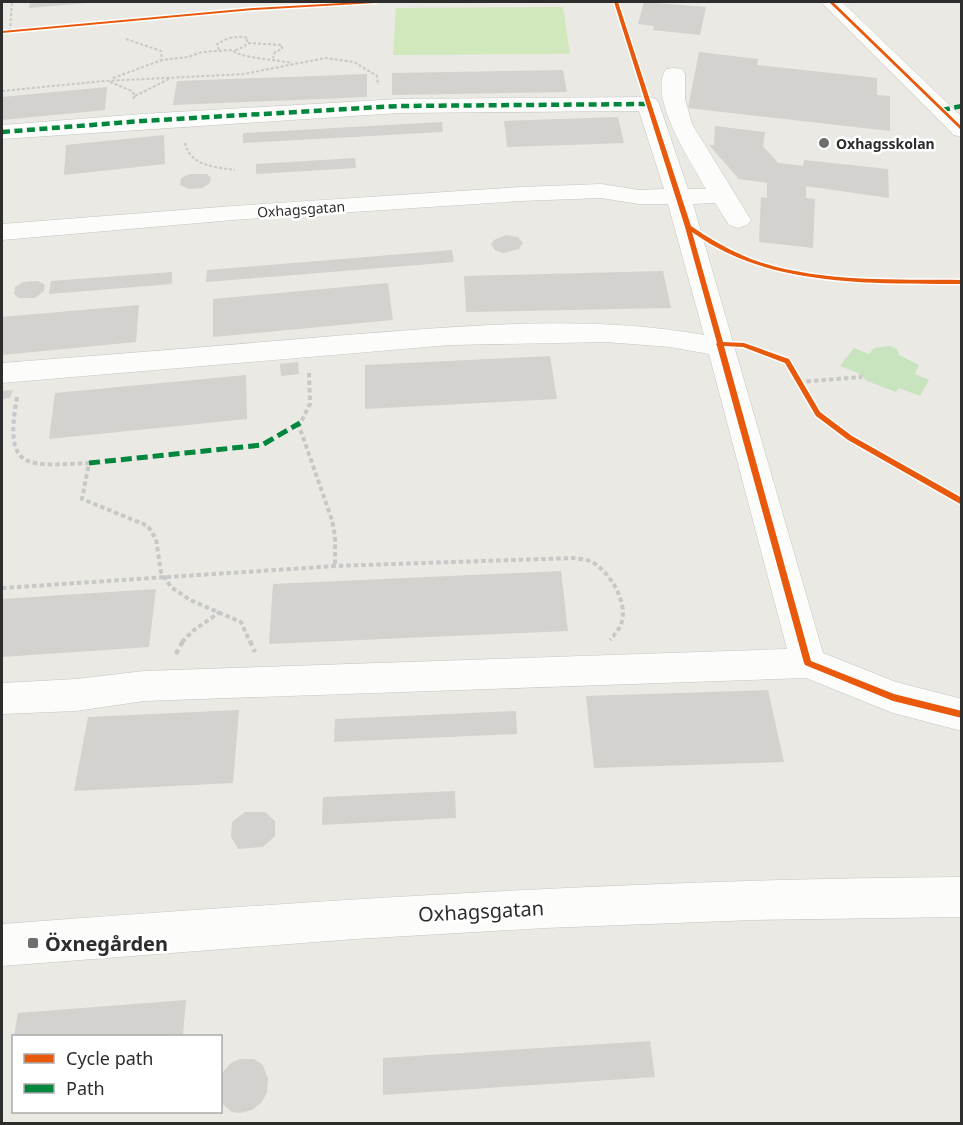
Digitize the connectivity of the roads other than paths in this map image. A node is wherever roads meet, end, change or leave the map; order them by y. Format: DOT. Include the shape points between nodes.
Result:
graph roads {
  1 [pos="838,4"];
  2 [pos="674,74"];
  3 [pos="952,108"];
  4 [pos="962,130"];
  5 [pos="2,132"];
  6 [pos="679,196"];
  7 [pos="722,196"];
  8 [pos="738,220"];
  9 [pos="2,232"];
  10 [pos="720,347"];
  11 [pos="12,373"];
  12 [pos="808,663"];
  13 [pos="2,699"];
  14 [pos="962,715"];
  15 [pos="962,897"];
  16 [pos="2,945"];
  1 -- 3 [label="street"];
  2 -- 7 [label="street" via="674,99 681,124"];
  3 -- 4 [label="street"];
  5 -- 6 [label="street" via="378,107 648,104"];
  6 -- 7 [label="street, Oxhagsgatan"];
  6 -- 9 [label="street, Oxhagsgatan" via="639,197 601,191 315,207"];
  6 -- 10 [label="street"];
  7 -- 8 [label="street"];
  10 -- 11 [label="street" via="606,333 450,336"];
  10 -- 12 [label="street"];
  12 -- 13 [label="street" via="144,686"];
  12 -- 14 [label="street" via="893,697"];
  15 -- 16 [label="street, Oxhagsgatan" via="806,897 540,907"];
}
